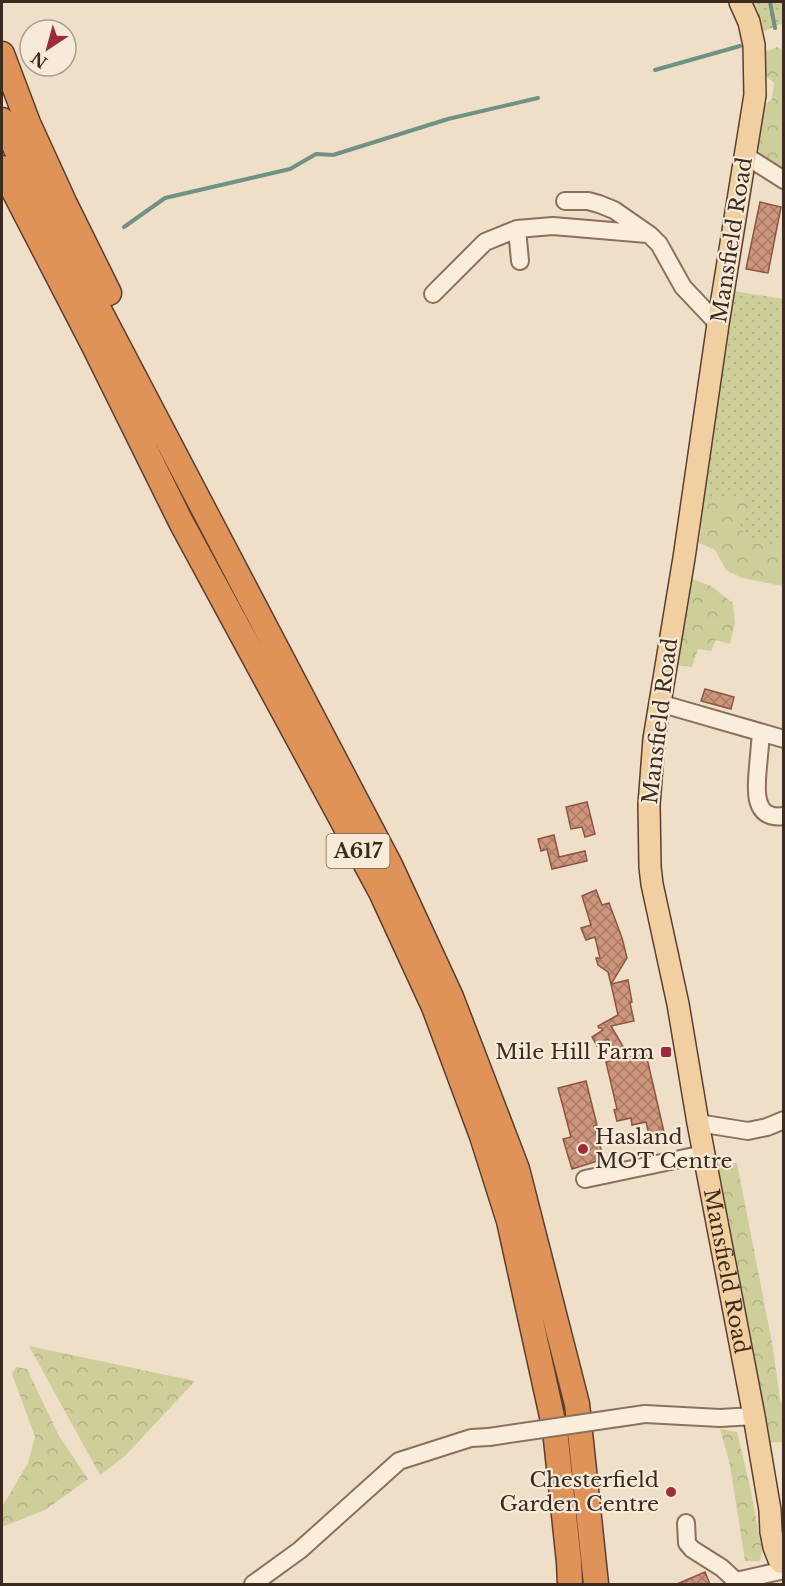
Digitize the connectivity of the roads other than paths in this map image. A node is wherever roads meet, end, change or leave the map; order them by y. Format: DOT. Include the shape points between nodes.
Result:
graph roads {
  1 [pos="741,2"];
  2 [pos="2,54"];
  3 [pos="2,120"];
  4 [pos="746,156"];
  5 [pos="2,168"];
  6 [pos="783,180"];
  7 [pos="2,198"];
  8 [pos="565,201"];
  9 [pos="517,229"];
  10 [pos="650,235"];
  11 [pos="520,261"];
  12 [pos="433,294"];
  13 [pos="717,324"];
  14 [pos="94,346"];
  15 [pos="175,452"];
  16 [pos="659,703"];
  17 [pos="761,733"];
  18 [pos="783,739"];
  19 [pos="783,816"];
  20 [pos="783,1120"];
  21 [pos="698,1123"];
  22 [pos="704,1154"];
  23 [pos="585,1179"];
  24 [pos="754,1416"];
  25 [pos="777,1517"];
  26 [pos="686,1523"];
  27 [pos="782,1566"];
  28 [pos="737,1583"];
  29 [pos="253,1584"];
  30 [pos="570,1584"];
  31 [pos="596,1584"];
  1 -- 4 [label="main road, Mansfield Road" via="757,45"];
  2 -- 15 [label="highway" via="65,204 163,406"];
  3 -- 15 [label="highway, A617"];
  4 -- 6 [label="lane"];
  4 -- 13 [label="main road, Mansfield Road"];
  5 -- 14 [label="highway, A617"];
  7 -- 14 [label="highway"];
  8 -- 10 [label="lane" via="588,201 614,210"];
  9 -- 10 [label="lane" via="553,226"];
  9 -- 11 [label="lane"];
  9 -- 12 [label="lane" via="484,242"];
  10 -- 13 [label="lane" via="683,287"];
  13 -- 16 [label="main road, Mansfield Road"];
  14 -- 30 [label="highway, A617" via="181,522 381,892 434,1007 485,1146 522,1275 555,1430"];
  15 -- 31 [label="highway, A617" via="390,865 451,997 517,1169 577,1404"];
  16 -- 17 [label="lane"];
  16 -- 21 [label="main road, Mansfield Road" via="649,805 650,867"];
  17 -- 18 [label="lane"];
  17 -- 19 [label="lane" via="757,797 767,814"];
  20 -- 21 [label="lane" via="748,1131"];
  21 -- 22 [label="main road, Mansfield Road"];
  22 -- 23 [label="lane"];
  22 -- 24 [label="main road, Mansfield Road"];
  24 -- 25 [label="main road, Mansfield Road"];
  24 -- 29 [label="lane, bridge" via="645,1414 471,1438 399,1461 300,1550"];
  25 -- 27 [label="main road, Mansfield Road" via="771,1532"];
  26 -- 28 [label="lane" via="687,1543 692,1549"];
  27 -- 28 [label="lane"];
}
